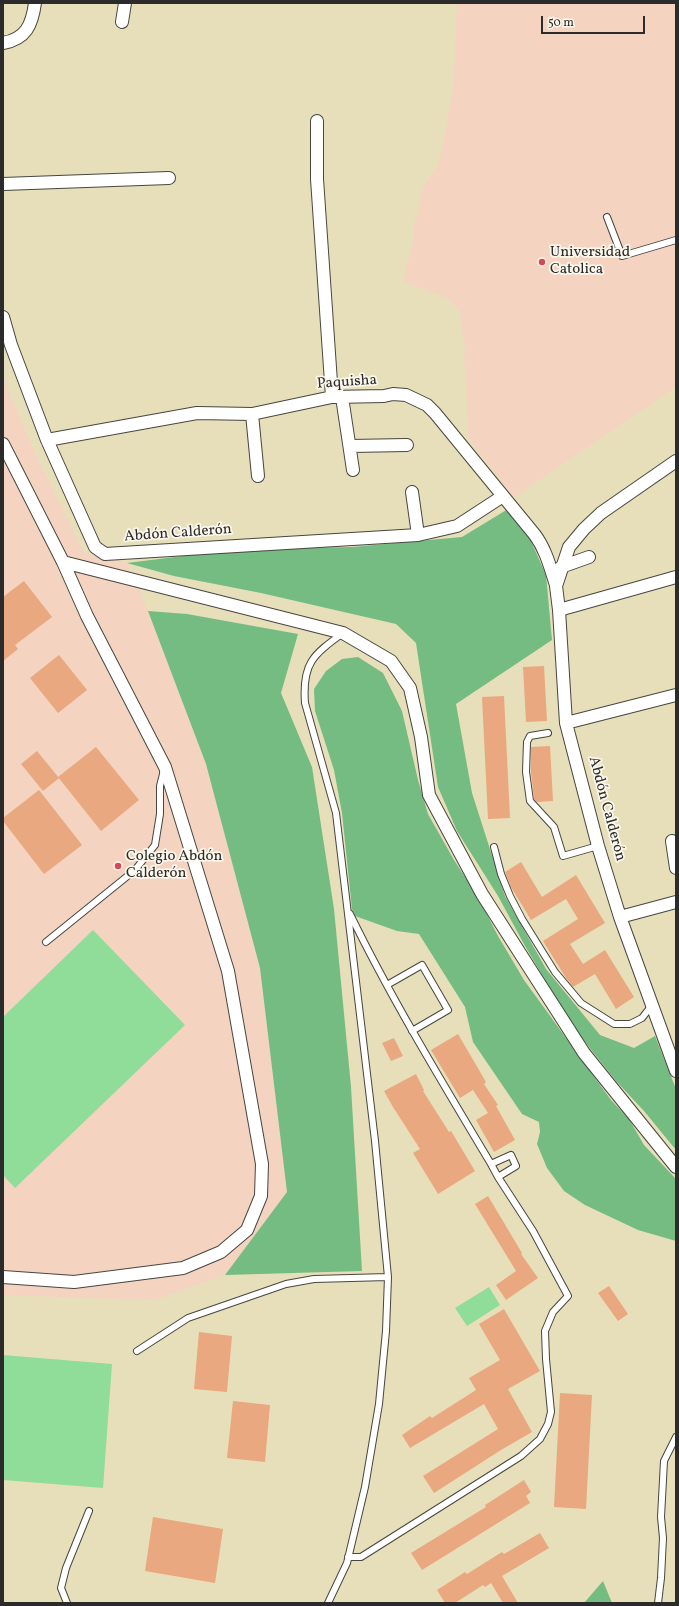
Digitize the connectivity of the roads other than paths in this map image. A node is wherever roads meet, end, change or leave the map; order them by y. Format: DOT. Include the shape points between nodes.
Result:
graph roads {
  1 [pos="35,3"];
  2 [pos="125,3"];
  3 [pos="122,22"];
  4 [pos="3,43"];
  5 [pos="317,121"];
  6 [pos="169,178"];
  7 [pos="3,184"];
  8 [pos="607,217"];
  9 [pos="676,240"];
  10 [pos="3,317"];
  11 [pos="337,397"];
  12 [pos="252,414"];
  13 [pos="47,440"];
  14 [pos="3,444"];
  15 [pos="407,445"];
  16 [pos="350,446"];
  17 [pos="676,461"];
  18 [pos="353,470"];
  19 [pos="258,476"];
  20 [pos="412,492"];
  21 [pos="503,496"];
  22 [pos="418,535"];
  23 [pos="589,557"];
  24 [pos="63,562"];
  25 [pos="561,567"];
  26 [pos="676,577"];
  27 [pos="556,586"];
  28 [pos="559,610"];
  29 [pos="343,633"];
  30 [pos="676,695"];
  31 [pos="566,723"];
  32 [pos="548,733"];
  33 [pos="164,767"];
  34 [pos="672,841"];
  35 [pos="598,846"];
  36 [pos="494,847"];
  37 [pos="676,868"];
  38 [pos="676,902"];
  39 [pos="347,909"];
  40 [pos="620,917"];
  41 [pos="46,942"];
  42 [pos="387,985"];
  43 [pos="651,1004"];
  44 [pos="412,1031"];
  45 [pos="676,1071"];
  46 [pos="491,1164"];
  47 [pos="676,1167"];
  48 [pos="498,1177"];
  49 [pos="3,1276"];
  50 [pos="388,1277"];
  51 [pos="137,1351"];
  52 [pos="676,1437"];
  53 [pos="89,1511"];
  54 [pos="348,1557"];
  55 [pos="66,1603"];
  56 [pos="328,1603"];
  57 [pos="658,1603"];
  1 -- 4 [label="street" via="25,33 13,41"];
  2 -- 3 [label="street"];
  5 -- 11 [label="street" via="317,179"];
  6 -- 7 [label="street"];
  8 -- 9 [label="lane" via="622,256"];
  10 -- 13 [label="street, Abdón Calderón"];
  11 -- 12 [label="street, Paquisha"];
  11 -- 16 [label="street"];
  11 -- 21 [label="street, Paquisha" via="406,395 426,405 443,421"];
  12 -- 13 [label="street, Paquisha" via="197,413"];
  12 -- 19 [label="street"];
  13 -- 22 [label="street, Abdón Calderón" via="95,547 105,554"];
  14 -- 24 [label="street"];
  15 -- 16 [label="street"];
  16 -- 18 [label="street"];
  17 -- 25 [label="street, Abdón Calderón" via="601,513 569,547"];
  20 -- 22 [label="street"];
  21 -- 22 [label="street, Abdón Calderón" via="462,523"];
  21 -- 27 [label="street, Paquisha" via="543,546"];
  23 -- 25 [label="street"];
  24 -- 29 [label="street"];
  24 -- 33 [label="street" via="87,616"];
  25 -- 27 [label="street, Abdón Calderón"];
  26 -- 28 [label="street"];
  27 -- 28 [label="street, Abdón Calderón"];
  28 -- 31 [label="street, Abdón Calderón"];
  29 -- 39 [label="lane" via="322,648 310,662 303,685 305,703 336,813"];
  29 -- 47 [label="street" via="391,661 410,688 429,795 482,894 584,1052"];
  30 -- 31 [label="street"];
  31 -- 35 [label="street, Abdón Calderón"];
  32 -- 35 [label="lane" via="530,736 527,742 526,772 530,801 554,827 563,856"];
  33 -- 41 [label="lane" via="155,845 135,870"];
  33 -- 49 [label="street" via="228,971 262,1164 261,1196 247,1230 221,1252 183,1268 74,1282"];
  34 -- 37 [label="street"];
  35 -- 40 [label="street, Abdón Calderón"];
  36 -- 43 [label="lane" via="501,874 522,918 555,972 581,1003 614,1024 630,1024 642,1018"];
  38 -- 40 [label="street"];
  39 -- 42 [label="lane"];
  39 -- 50 [label="lane" via="375,1141"];
  40 -- 43 [label="street, Abdón Calderón"];
  42 -- 44 [label="lane"];
  42 -- 44 [label="lane" via="422,964 448,1010"];
  43 -- 45 [label="street, Abdón Calderón"];
  44 -- 46 [label="lane"];
  46 -- 48 [label="lane"];
  46 -- 48 [label="lane" via="511,1155 516,1166"];
  48 -- 54 [label="lane" via="533,1231 568,1296 553,1312 545,1331 551,1412 548,1424 540,1439 521,1456 361,1557"];
  50 -- 51 [label="lane" via="314,1279 286,1284 188,1318"];
  50 -- 54 [label="lane" via="386,1331 378,1404 365,1487"];
  52 -- 57 [label="lane" via="664,1461"];
  53 -- 55 [label="lane" via="66,1568 61,1588"];
  54 -- 56 [label="lane"];
}
